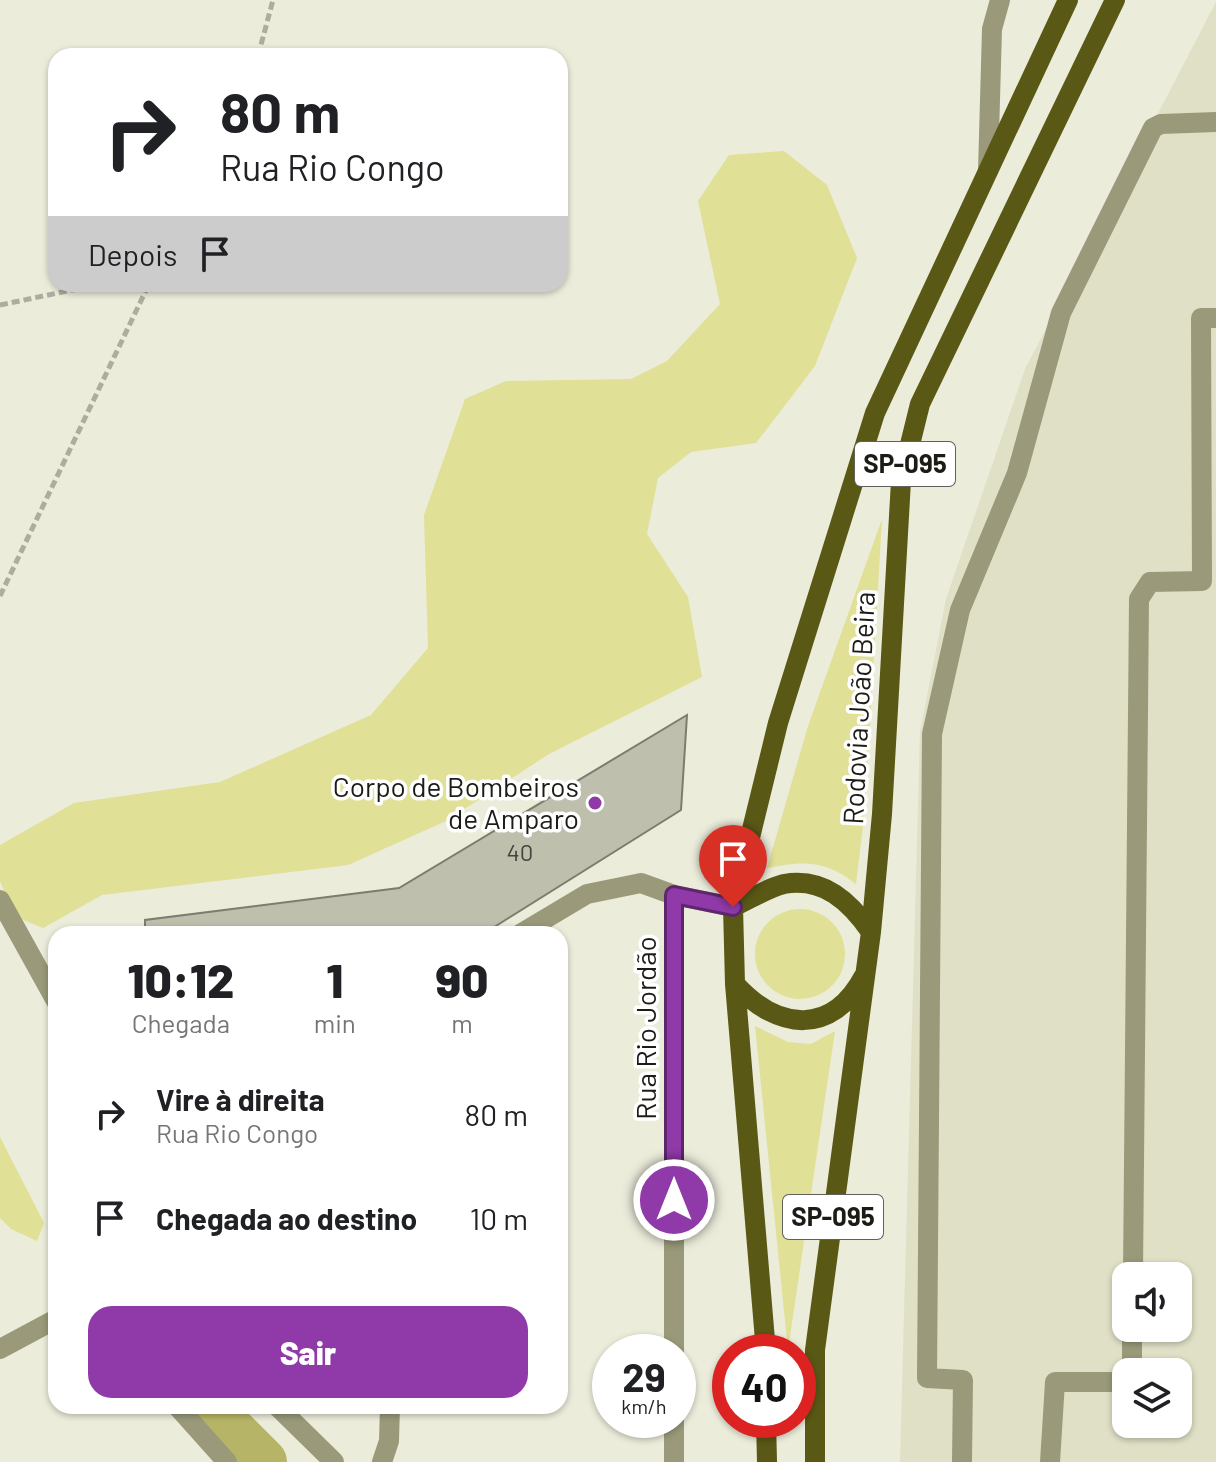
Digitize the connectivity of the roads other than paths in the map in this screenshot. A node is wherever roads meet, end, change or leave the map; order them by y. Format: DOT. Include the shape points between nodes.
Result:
graph roads {
  1 [pos="1000,0"];
  2 [pos="1068,0"];
  3 [pos="1115,0"];
  4 [pos="1216,122"];
  5 [pos="988,174"];
  6 [pos="1216,318"];
  7 [pos="674,895"];
  8 [pos="0,900"];
  9 [pos="733,907"];
  10 [pos="533,926"];
  11 [pos="871,932"];
  12 [pos="866,973"];
  13 [pos="735,984"];
  14 [pos="48,987"];
  15 [pos="1133,1262"];
  16 [pos="48,1323"];
  17 [pos="674,1334"];
  18 [pos="764,1334"];
  19 [pos="0,1349"];
  20 [pos="1112,1382"];
  21 [pos="184,1414"];
  22 [pos="285,1414"];
  23 [pos="390,1414"];
  24 [pos="674,1438"];
  25 [pos="766,1438"];
  26 [pos="227,1462"];
  27 [pos="334,1462"];
  28 [pos="382,1462"];
  29 [pos="674,1462"];
  30 [pos="767,1462"];
  31 [pos="815,1462"];
  32 [pos="962,1462"];
  33 [pos="1050,1462"];
  1 -- 5 [label="street" via="992,29"];
  2 -- 5 [label="main road, Rodovia João Beira / SP-095"];
  3 -- 11 [label="main road, Rodovia João Beira / SP-095" via="920,404 901,481"];
  4 -- 32 [label="street" via="1153,128 1061,313 1017,473 960,610 932,734 927,1378 963,1380"];
  5 -- 9 [label="main road, Rodovia João Beira / SP-095" via="875,413 778,723"];
  6 -- 15 [label="street" via="1201,318 1202,581 1150,582 1139,599"];
  7 -- 9 [label="street"];
  7 -- 10 [label="street" via="641,883 587,894"];
  7 -- 17 [label="street, Rua Rio Jordão"];
  8 -- 14 [label="street"];
  9 -- 11 [label="main road" via="784,884 811,883 836,893"];
  9 -- 13 [label="main road, Rodovia João Beira / SP-095"];
  11 -- 12 [label="main road, Rodovia João Beira / SP-095"];
  12 -- 13 [label="main road" via="834,1011 806,1021 776,1017"];
  12 -- 31 [label="main road, Rodovia João Beira / SP-095" via="815,1350"];
  13 -- 18 [label="main road, Rodovia João Beira / SP-095"];
  16 -- 19 [label="street"];
  20 -- 33 [label="street" via="1055,1382"];
  21 -- 26 [label="street"];
  22 -- 27 [label="street"];
  23 -- 28 [label="street"];
  24 -- 29 [label="street"];
  25 -- 30 [label="main road"];
}
